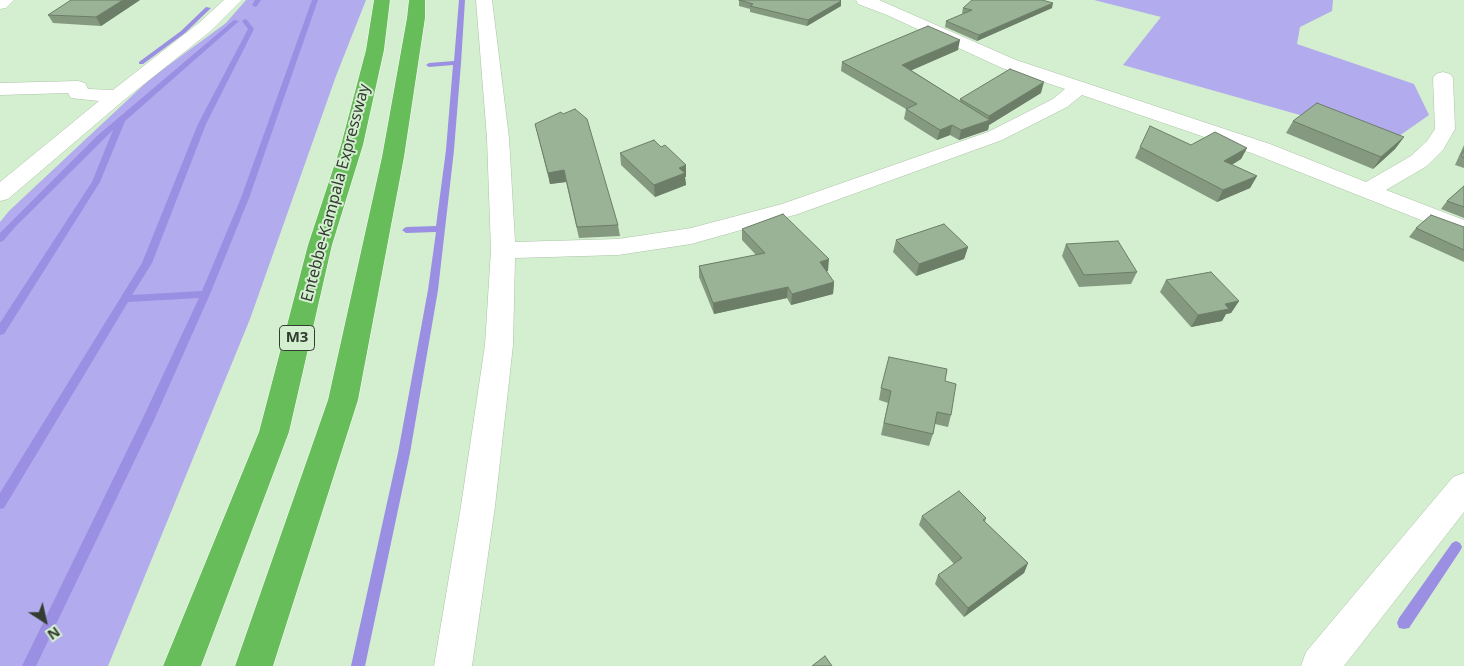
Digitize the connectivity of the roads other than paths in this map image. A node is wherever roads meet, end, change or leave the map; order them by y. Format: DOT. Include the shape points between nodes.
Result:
graph roads {
  1 [pos="6,0"];
  2 [pos="234,0"];
  3 [pos="382,0"];
  4 [pos="417,0"];
  5 [pos="484,0"];
  6 [pos="864,0"];
  7 [pos="0,4"];
  8 [pos="892,4"];
  9 [pos="1443,78"];
  10 [pos="1079,87"];
  11 [pos="0,89"];
  12 [pos="117,96"];
  13 [pos="1367,191"];
  14 [pos="0,194"];
  15 [pos="1464,230"];
  16 [pos="503,250"];
  17 [pos="1464,487"];
  18 [pos="182,666"];
  19 [pos="254,666"];
  20 [pos="453,666"];
  21 [pos="1320,666"];
  1 -- 7 [label="street"];
  2 -- 12 [label="street"];
  3 -- 18 [label="highway, Entebbe-Kampala Expressway / M3" via="375,50 352,145 320,245 274,432"];
  4 -- 19 [label="highway" via="393,157 343,400"];
  5 -- 16 [label="street" via="498,138"];
  6 -- 8 [label="street"];
  8 -- 10 [label="street" via="1009,64"];
  9 -- 13 [label="street" via="1445,129 1435,145 1419,161"];
  10 -- 13 [label="street" via="1262,148"];
  10 -- 16 [label="street" via="1060,103 995,136 773,213 691,236 618,246"];
  11 -- 12 [label="street" via="78,87 78,94"];
  12 -- 14 [label="street"];
  13 -- 15 [label="street"];
  16 -- 20 [label="street" via="499,345"];
  17 -- 21 [label="street"];
}
